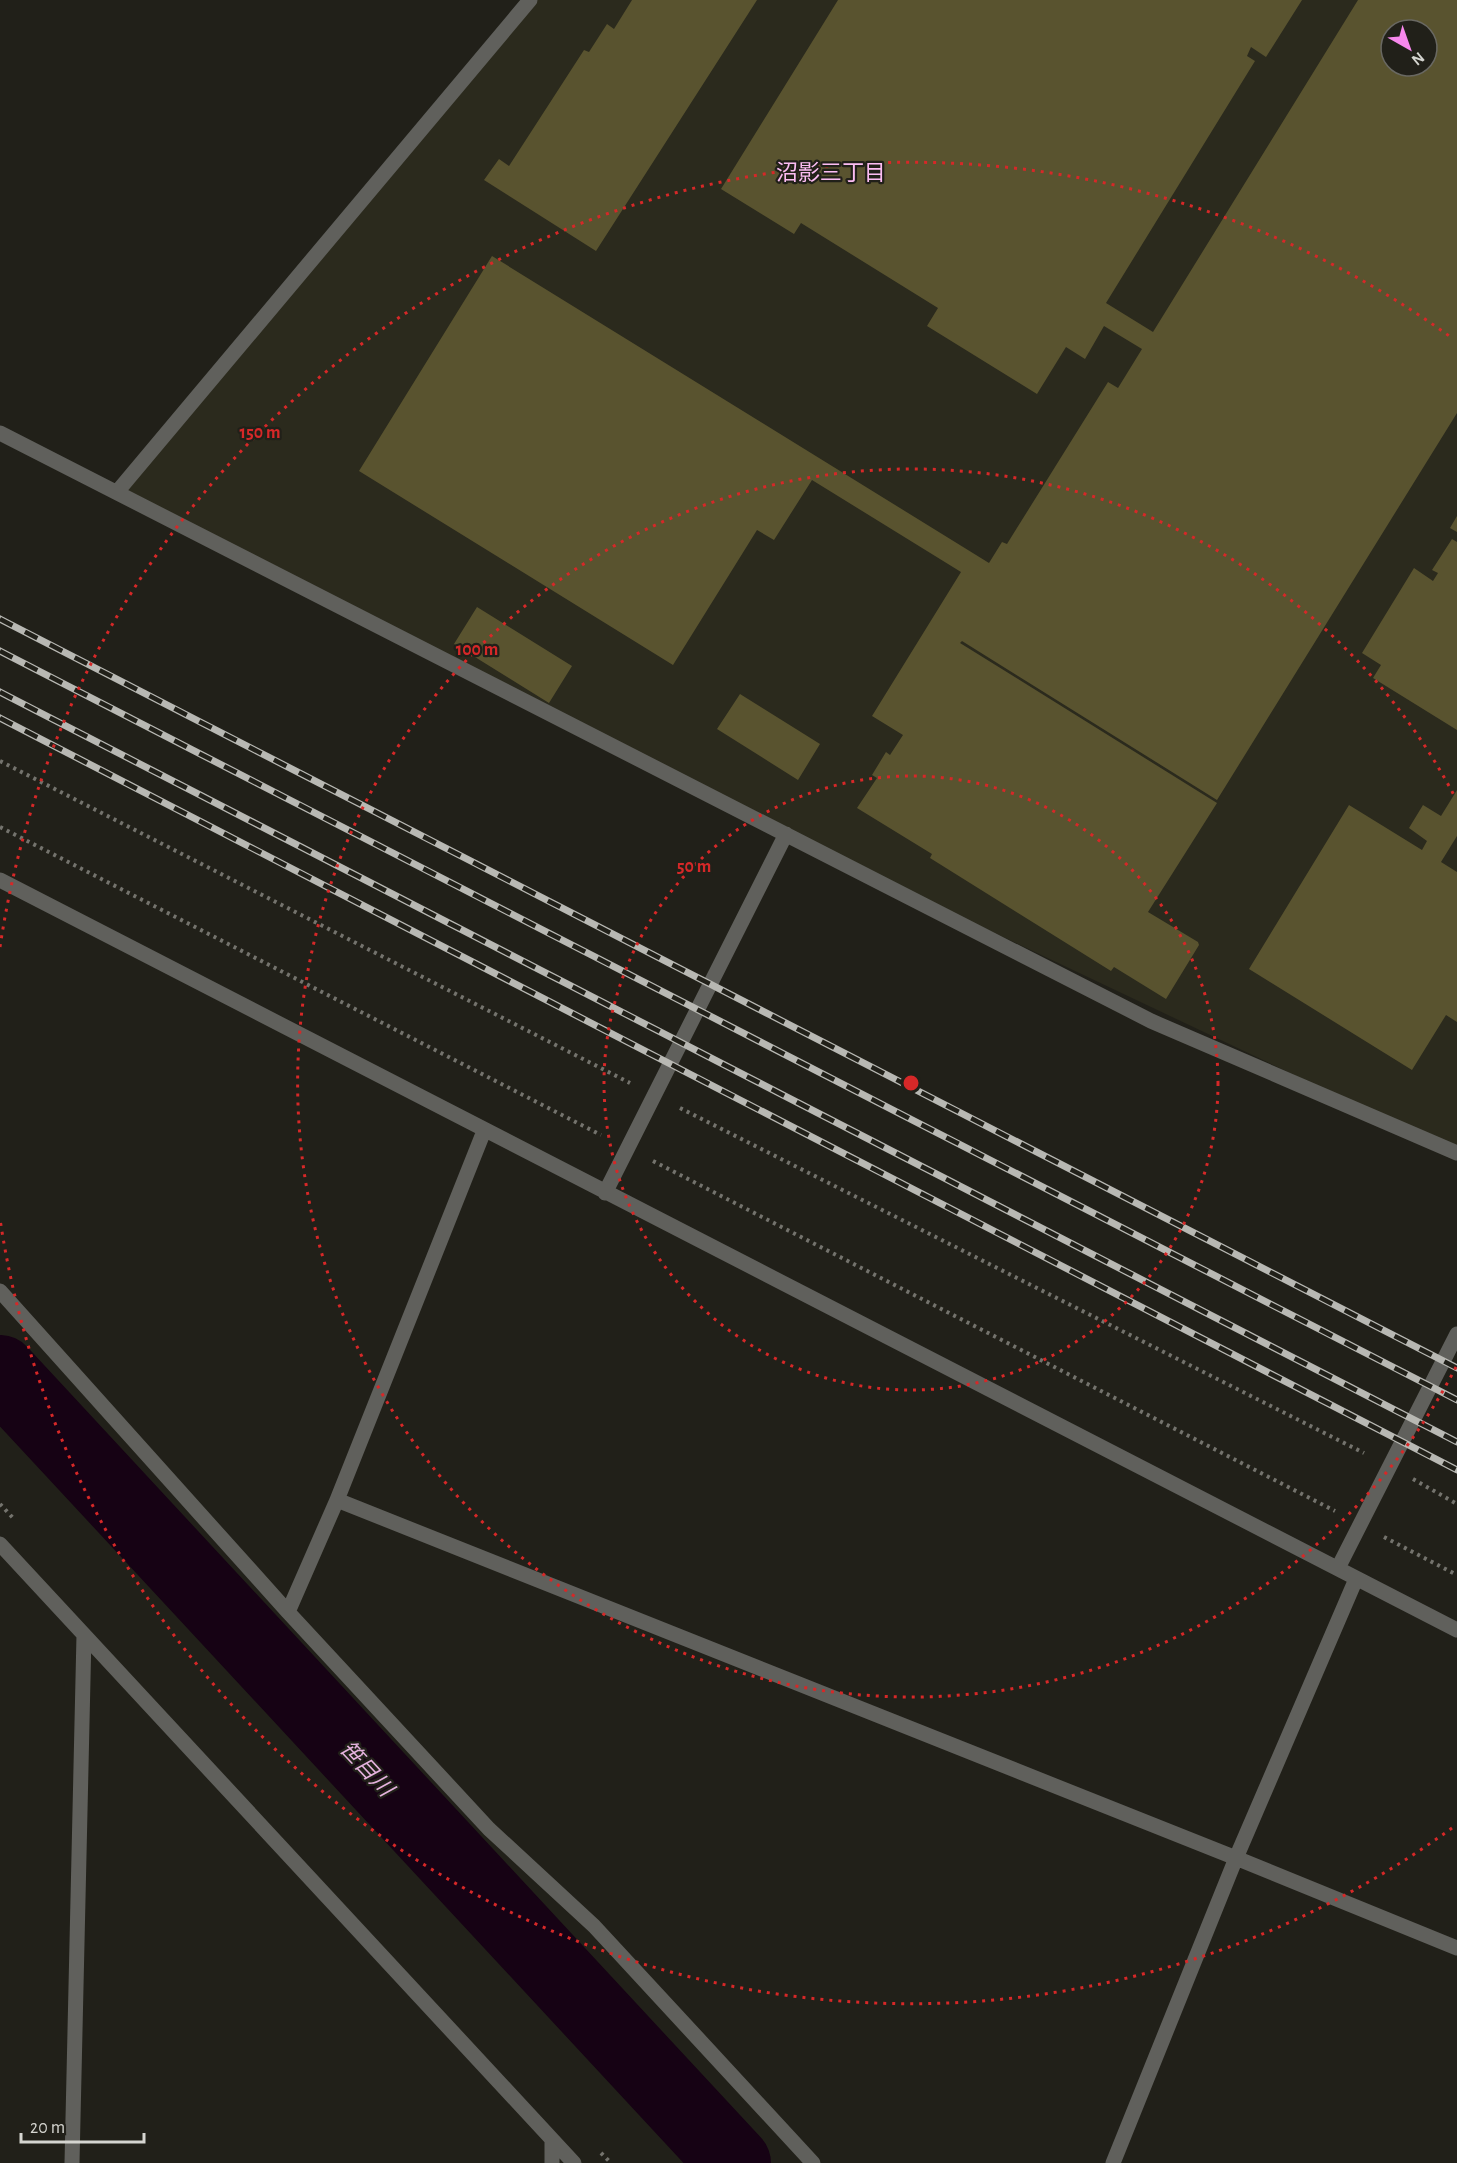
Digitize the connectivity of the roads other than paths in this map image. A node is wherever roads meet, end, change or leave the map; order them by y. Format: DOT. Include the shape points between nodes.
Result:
graph roads {
  1 [pos="530,0"];
  2 [pos="0,433"];
  3 [pos="117,492"];
  4 [pos="786,834"];
  5 [pos="0,880"];
  6 [pos="484,1131"];
  7 [pos="1457,1154"];
  8 [pos="605,1193"];
  9 [pos="0,1291"];
  10 [pos="1457,1334"];
  11 [pos="337,1500"];
  12 [pos="0,1545"];
  13 [pos="1338,1568"];
  14 [pos="1356,1579"];
  15 [pos="288,1612"];
  16 [pos="1457,1630"];
  17 [pos="84,1635"];
  18 [pos="1236,1858"];
  19 [pos="1457,1948"];
  20 [pos="552,2140"];
  21 [pos="72,2163"];
  22 [pos="552,2163"];
  23 [pos="574,2163"];
  24 [pos="813,2163"];
  25 [pos="1113,2163"];
  1 -- 3 [label="street"];
  2 -- 3 [label="street"];
  3 -- 4 [label="street"];
  4 -- 7 [label="street" via="1151,1021"];
  4 -- 8 [label="street"];
  5 -- 6 [label="street"];
  6 -- 8 [label="street"];
  6 -- 11 [label="street"];
  8 -- 13 [label="street"];
  9 -- 15 [label="street"];
  10 -- 13 [label="street"];
  11 -- 15 [label="street"];
  11 -- 18 [label="street"];
  12 -- 17 [label="street"];
  13 -- 14 [label="street"];
  14 -- 16 [label="street"];
  14 -- 18 [label="street"];
  15 -- 24 [label="street" via="489,1829 594,1926"];
  17 -- 20 [label="street"];
  17 -- 21 [label="street"];
  18 -- 19 [label="street"];
  18 -- 25 [label="street"];
  20 -- 22 [label="street"];
  20 -- 23 [label="street"];
}
